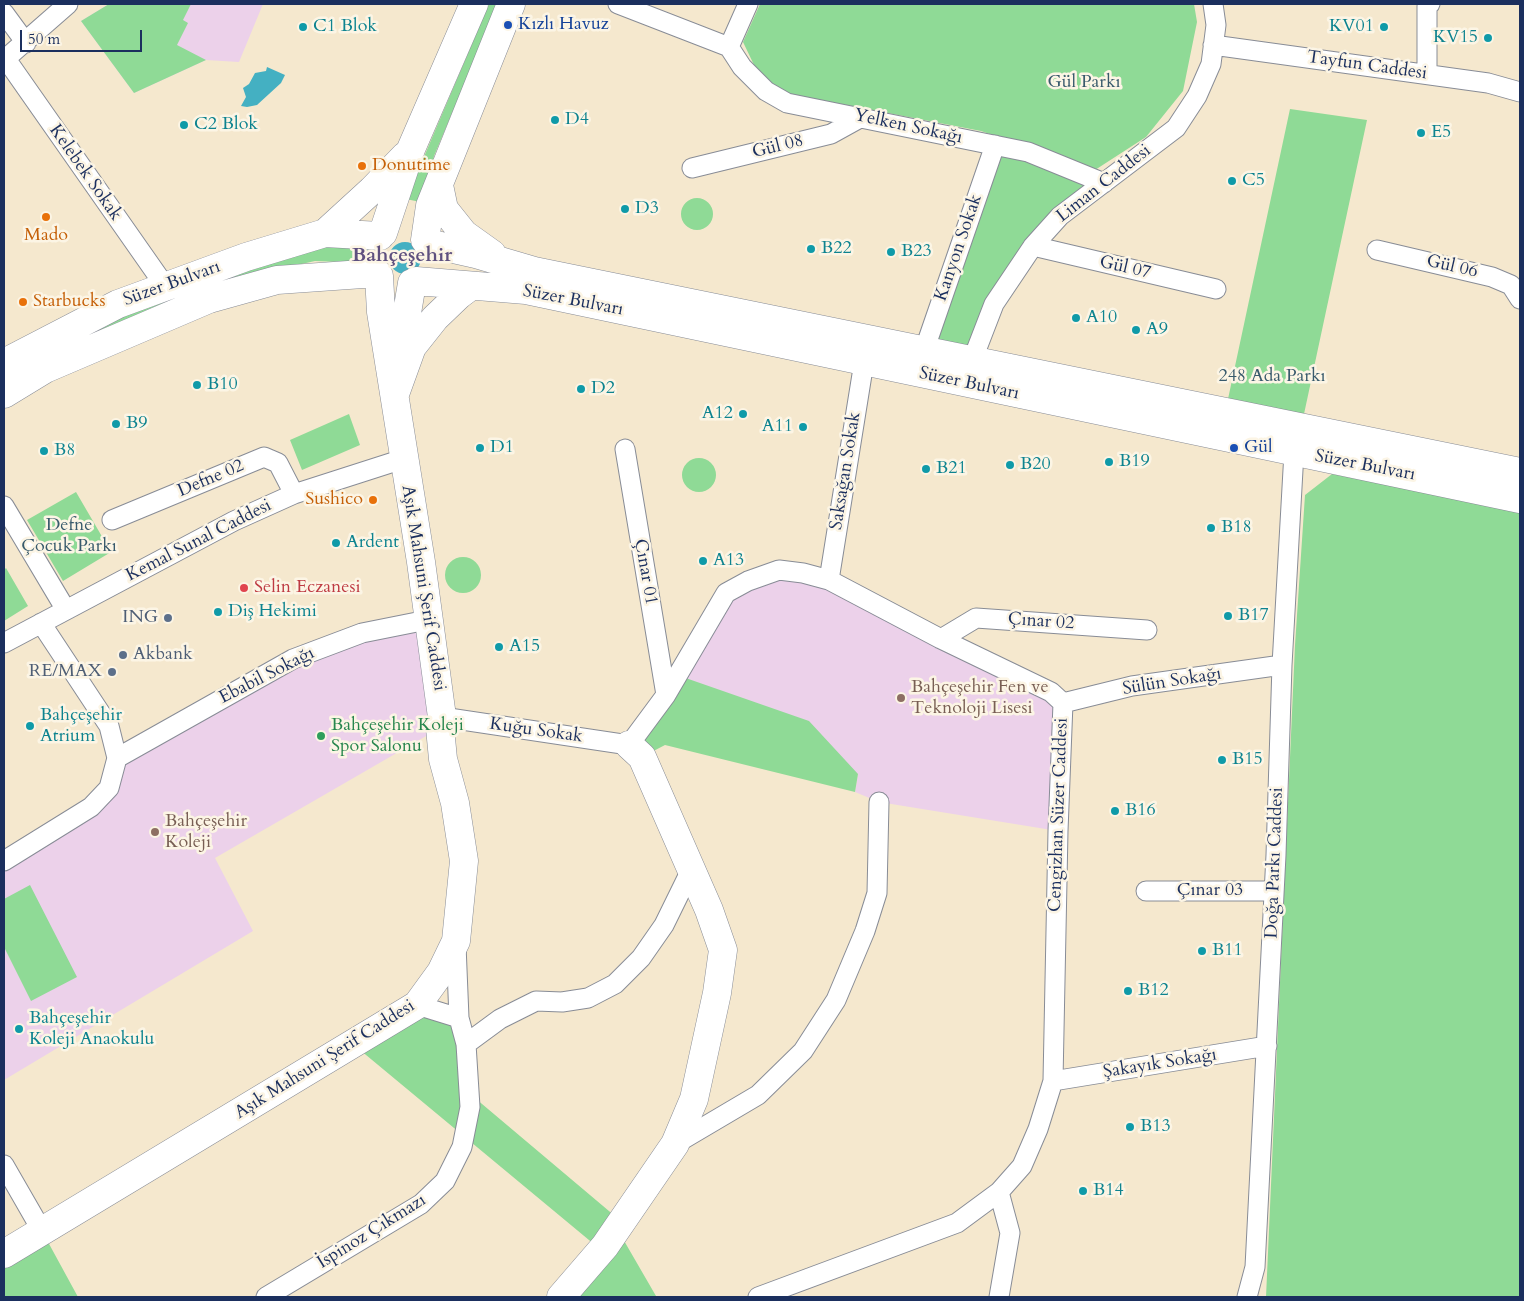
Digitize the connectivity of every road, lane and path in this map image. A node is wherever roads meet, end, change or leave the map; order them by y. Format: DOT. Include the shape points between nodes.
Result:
graph roads {
  1 [pos="68,4"];
  2 [pos="474,4"];
  3 [pos="511,4"];
  4 [pos="618,4"];
  5 [pos="748,4"];
  6 [pos="1213,4"];
  7 [pos="1430,4"];
  8 [pos="4,13"];
  9 [pos="26,42"];
  10 [pos="1213,45"];
  11 [pos="729,47"];
  12 [pos="5,60"];
  13 [pos="1427,74"];
  14 [pos="1519,90"];
  15 [pos="860,118"];
  16 [pos="995,145"];
  17 [pos="411,149"];
  18 [pos="692,168"];
  19 [pos="1104,183"];
  20 [pos="439,185"];
  21 [pos="325,233"];
  22 [pos="381,235"];
  23 [pos="426,241"];
  24 [pos="1033,246"];
  25 [pos="1377,250"];
  26 [pos="501,261"];
  27 [pos="378,275"];
  28 [pos="414,282"];
  29 [pos="165,286"];
  30 [pos="471,286"];
  31 [pos="1216,290"];
  32 [pos="1520,299"];
  33 [pos="924,351"];
  34 [pos="972,361"];
  35 [pos="864,362"];
  36 [pos="4,363"];
  37 [pos="4,394"];
  38 [pos="394,395"];
  39 [pos="1297,440"];
  40 [pos="624,449"];
  41 [pos="403,459"];
  42 [pos="1520,472"];
  43 [pos="294,494"];
  44 [pos="1520,499"];
  45 [pos="4,506"];
  46 [pos="112,520"];
  47 [pos="829,580"];
  48 [pos="66,610"];
  49 [pos="427,620"];
  50 [pos="41,623"];
  51 [pos="1147,630"];
  52 [pos="941,639"];
  53 [pos="4,643"];
  54 [pos="1282,665"];
  55 [pos="666,695"];
  56 [pos="1063,703"];
  57 [pos="442,717"];
  58 [pos="629,745"];
  59 [pos="117,758"];
  60 [pos="879,802"];
  61 [pos="4,861"];
  62 [pos="691,870"];
  63 [pos="1146,891"];
  64 [pos="1274,891"];
  65 [pos="456,941"];
  66 [pos="417,1005"];
  67 [pos="459,1018"];
  68 [pos="466,1044"];
  69 [pos="1266,1046"];
  70 [pos="1054,1081"];
  71 [pos="675,1144"];
  72 [pos="4,1164"];
  73 [pos="999,1192"];
  74 [pos="42,1231"];
  75 [pos="4,1254"];
  76 [pos="266,1297"];
  77 [pos="561,1297"];
  78 [pos="758,1297"];
  79 [pos="1000,1297"];
  80 [pos="1247,1297"];
  1 -- 9 [label="street"];
  2 -- 17 [label="main road"];
  3 -- 20 [label="main road"];
  4 -- 11 [label="street"];
  5 -- 11 [label="street"];
  6 -- 10 [label="street, Liman Caddesi" via="1216,25"];
  7 -- 13 [label="street" via="1427,6"];
  8 -- 9 [label="street"];
  9 -- 12 [label="street"];
  10 -- 13 [label="street, Tayfun Caddesi"];
  10 -- 19 [label="street, Liman Caddesi" via="1211,64 1197,96 1176,128"];
  11 -- 15 [label="street, Yelken Sokağı" via="742,67 766,91 787,103"];
  12 -- 29 [label="street, Kelebek Sokak"];
  13 -- 14 [label="street, Tayfun Caddesi"];
  15 -- 16 [label="street, Yelken Sokağı"];
  15 -- 18 [label="street, Gül 08" via="832,134"];
  16 -- 19 [label="street, Yelken Sokağı" via="1028,152"];
  16 -- 33 [label="street, Kanyon Sokak"];
  17 -- 21 [label="main road"];
  17 -- 22 [label="main road"];
  19 -- 24 [label="street, Liman Caddesi" via="1060,216"];
  20 -- 23 [label="main road" via="430,206"];
  20 -- 26 [label="main road" via="444,209 464,234"];
  21 -- 22 [label="main road, Süzer Bulvarı"];
  21 -- 29 [label="main road, Süzer Bulvarı"];
  22 -- 23 [label="main road" via="405,227"];
  22 -- 27 [label="main road" via="372,254"];
  23 -- 26 [label="main road, Süzer Bulvarı"];
  23 -- 28 [label="main road" via="427,270"];
  24 -- 31 [label="street, Gül 07"];
  24 -- 34 [label="street, Liman Caddesi" via="994,304"];
  25 -- 32 [label="street, Gül 06" via="1492,277 1510,285"];
  26 -- 33 [label="main road, Süzer Bulvarı" via="534,271"];
  27 -- 28 [label="main road" via="400,286"];
  27 -- 37 [label="main road, Süzer Bulvarı" via="277,280 209,299 45,369"];
  27 -- 38 [label="main road, Aşık Mahsuni Şerif Caddesi" via="380,312"];
  28 -- 30 [label="main road, Süzer Bulvarı"];
  28 -- 38 [label="main road"];
  29 -- 36 [label="main road, Süzer Bulvarı" via="118,304"];
  30 -- 35 [label="main road, Süzer Bulvarı" via="526,290"];
  30 -- 38 [label="main road" via="458,295 412,347"];
  33 -- 34 [label="main road, Süzer Bulvarı"];
  34 -- 39 [label="main road, Süzer Bulvarı"];
  35 -- 39 [label="main road, Süzer Bulvarı"];
  35 -- 47 [label="street, Saksağan Sokak"];
  38 -- 41 [label="main road, Aşık Mahsuni Şerif Caddesi"];
  39 -- 42 [label="main road, Süzer Bulvarı"];
  39 -- 44 [label="main road, Süzer Bulvarı"];
  39 -- 54 [label="street, Doğa Parkı Caddesi"];
  40 -- 55 [label="street, Çınar 01"];
  41 -- 43 [label="street, Kemal Sunal Caddesi"];
  41 -- 49 [label="main road, Aşık Mahsuni Şerif Caddesi" via="421,562"];
  43 -- 46 [label="street, Defne 02" via="278,463 264,457"];
  43 -- 48 [label="street, Kemal Sunal Caddesi" via="234,521"];
  45 -- 48 [label="street"];
  47 -- 52 [label="street, Cengizhan Süzer Caddesi"];
  47 -- 55 [label="street, Cengizhan Süzer Caddesi" via="802,572 779,570 726,593"];
  48 -- 50 [label="street, Kemal Sunal Caddesi"];
  49 -- 57 [label="main road, Aşık Mahsuni Şerif Caddesi"];
  49 -- 59 [label="street, Ebabil Sokağı" via="362,633 293,659"];
  50 -- 53 [label="street, Kemal Sunal Caddesi"];
  50 -- 59 [label="street" via="109,726"];
  51 -- 52 [label="street, Çınar 02" via="976,618"];
  52 -- 56 [label="street, Cengizhan Süzer Caddesi" via="1051,692"];
  54 -- 56 [label="street, Sülün Sokağı" via="1132,686"];
  54 -- 64 [label="street, Doğa Parkı Caddesi"];
  55 -- 58 [label="street, Cengizhan Süzer Caddesi"];
  56 -- 70 [label="street, Cengizhan Süzer Caddesi"];
  57 -- 58 [label="street, Kuğu Sokak"];
  57 -- 65 [label="main road, Aşık Mahsuni Şerif Caddesi" via="442,759 455,803 464,862"];
  58 -- 62 [label="main road" via="642,757"];
  59 -- 61 [label="street" via="109,788 91,807"];
  60 -- 71 [label="street" via="877,893 836,1000 802,1051 758,1095"];
  62 -- 68 [label="street" via="664,925 616,984 588,998 536,1001 500,1019"];
  62 -- 71 [label="main road" via="723,950 694,1099"];
  63 -- 64 [label="street, Çınar 03"];
  64 -- 69 [label="street, Doğa Parkı Caddesi"];
  65 -- 66 [label="main road, Aşık Mahsuni Şerif Caddesi" via="441,972"];
  65 -- 67 [label="street, İspinoz Çıkmazı"];
  66 -- 67 [label="street"];
  66 -- 74 [label="main road, Aşık Mahsuni Şerif Caddesi"];
  67 -- 68 [label="street, İspinoz Çıkmazı"];
  68 -- 76 [label="street, İspinoz Çıkmazı" via="470,1107 462,1148 446,1181 421,1204"];
  69 -- 70 [label="street, Şakayık Sokağı"];
  69 -- 80 [label="street, Doğa Parkı Caddesi" via="1255,1267"];
  70 -- 73 [label="street, Cengizhan Süzer Caddesi" via="1022,1166"];
  71 -- 77 [label="main road" via="604,1246"];
  72 -- 74 [label="street"];
  73 -- 78 [label="street, Cengizhan Süzer Caddesi" via="957,1223"];
  73 -- 79 [label="street" via="1010,1233"];
  74 -- 75 [label="main road, Aşık Mahsuni Şerif Caddesi"];
}
